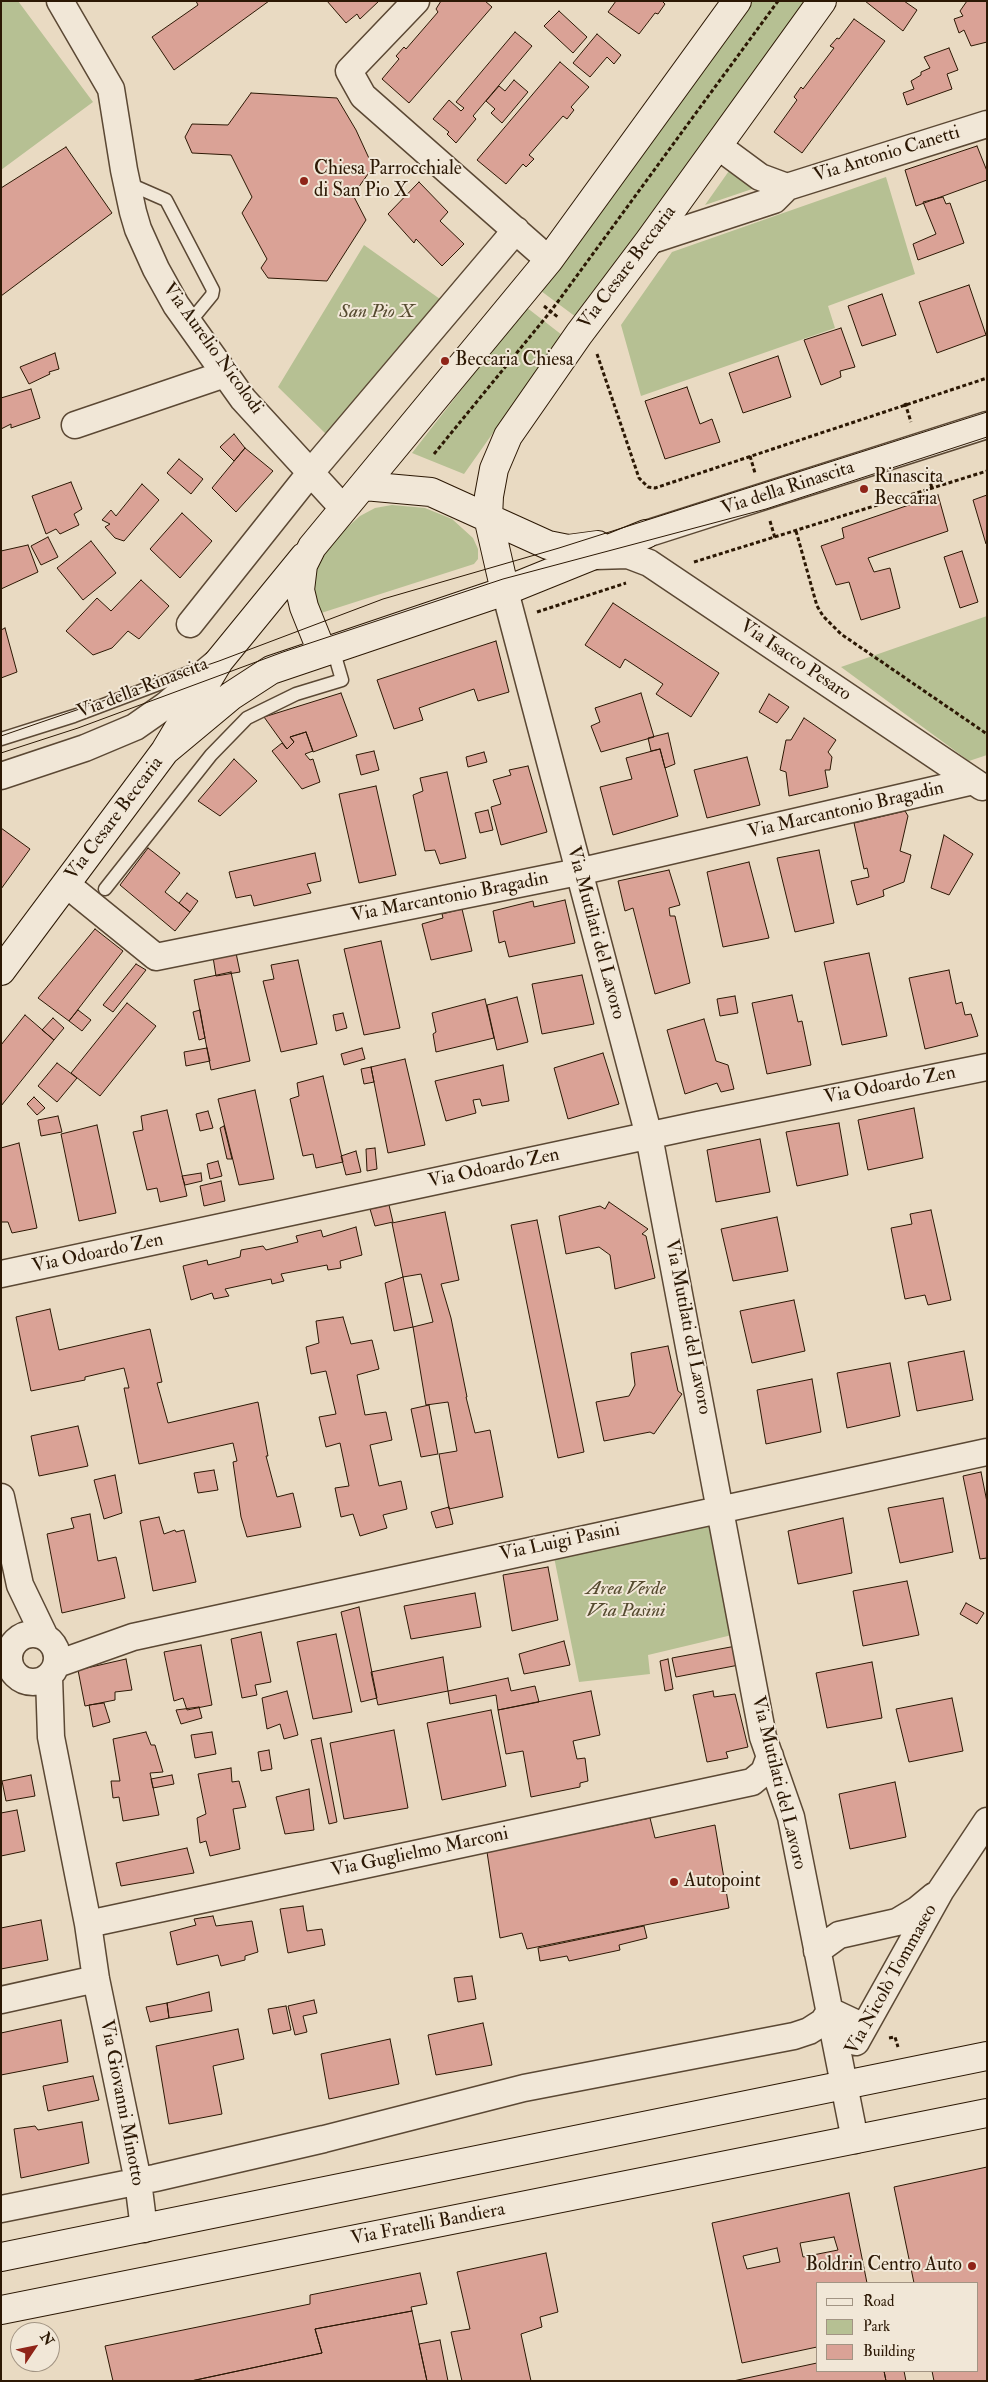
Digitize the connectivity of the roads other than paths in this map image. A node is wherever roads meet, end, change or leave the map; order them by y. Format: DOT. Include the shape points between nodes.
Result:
graph roads {
  1 [pos="60,1"];
  2 [pos="737,1"];
  3 [pos="822,1"];
  4 [pos="414,2"];
  5 [pos="987,124"];
  6 [pos="718,146"];
  7 [pos="127,182"];
  8 [pos="787,187"];
  9 [pos="516,230"];
  10 [pos="649,241"];
  11 [pos="549,260"];
  12 [pos="189,323"];
  13 [pos="225,374"];
  14 [pos="75,425"];
  15 [pos="987,425"];
  16 [pos="312,472"];
  17 [pos="364,486"];
  18 [pos="343,508"];
  19 [pos="488,517"];
  20 [pos="646,534"];
  21 [pos="312,547"];
  22 [pos="595,556"];
  23 [pos="505,590"];
  24 [pos="190,624"];
  25 [pos="327,651"];
  26 [pos="219,661"];
  27 [pos="239,707"];
  28 [pos="1,740"];
  29 [pos="165,752"];
  30 [pos="1,776"];
  31 [pos="982,779"];
  32 [pos="578,872"];
  33 [pos="66,884"];
  34 [pos="105,889"];
  35 [pos="1,971"];
  36 [pos="987,1067"];
  37 [pos="649,1136"];
  38 [pos="1,1274"];
  39 [pos="987,1452"];
  40 [pos="1,1497"];
  41 [pos="722,1508"];
  42 [pos="20,1585"];
  43 [pos="10,1648"];
  44 [pos="35,1665"];
  45 [pos="770,1756"];
  46 [pos="752,1782"];
  47 [pos="787,1805"];
  48 [pos="987,1821"];
  49 [pos="941,1890"];
  50 [pos="897,1922"];
  51 [pos="88,1924"];
  52 [pos="911,1944"];
  53 [pos="817,1951"];
  54 [pos="96,1979"];
  55 [pos="1,2000"];
  56 [pos="830,2011"];
  57 [pos="864,2027"];
  58 [pos="987,2056"];
  59 [pos="843,2077"];
  60 [pos="987,2113"];
  61 [pos="855,2140"];
  62 [pos="138,2181"];
  63 [pos="1,2209"];
  64 [pos="144,2229"];
  65 [pos="1,2257"];
  66 [pos="1,2310"];
  1 -- 7 [label="street, Via Aurelio Nicolodi" via="112,89"];
  2 -- 11 [label="street"];
  3 -- 6 [label="street, Via Cesare Beccaria"];
  4 -- 9 [label="street" via="349,71 363,96"];
  5 -- 8 [label="street, Via Antonio Canetti"];
  6 -- 8 [label="street" via="760,177"];
  6 -- 10 [label="street, Via Cesare Beccaria"];
  7 -- 12 [label="street, Via Aurelio Nicolodi" via="143,241 176,305"];
  7 -- 12 [label="lane" via="166,200 213,290"];
  8 -- 10 [label="street, Via Antonio Canetti" via="774,200"];
  9 -- 11 [label="street"];
  9 -- 16 [label="street"];
  10 -- 19 [label="street, Via Cesare Beccaria" via="578,334 504,444 491,479"];
  11 -- 17 [label="street"];
  12 -- 13 [label="street, Via Aurelio Nicolodi"];
  13 -- 14 [label="street"];
  13 -- 16 [label="street, Via Aurelio Nicolodi" via="243,399"];
  15 -- 20 [label="street, Via della Rinascita"];
  16 -- 18 [label="street, Via Aurelio Nicolodi"];
  16 -- 24 [label="street"];
  17 -- 18 [label="street"];
  17 -- 19 [label="street" via="431,492"];
  18 -- 21 [label="street"];
  19 -- 20 [label="street" via="539,543 559,548 579,548"];
  19 -- 23 [label="street, Via Cesare Beccaria"];
  20 -- 22 [label="street"];
  21 -- 25 [label="street" via="303,565 300,590 304,607"];
  21 -- 26 [label="street, Via Cesare Beccaria"];
  22 -- 23 [label="street"];
  22 -- 31 [label="street, Via Isacco Pesaro" via="628,555 649,563"];
  23 -- 25 [label="street"];
  23 -- 32 [label="street, Via Mutilati del Lavoro"];
  25 -- 27 [label="street" via="271,670"];
  26 -- 28 [label="lane, Via della Rinascita"];
  26 -- 29 [label="street, Via Cesare Beccaria"];
  26 -- 30 [label="street, Via della Rinascita" via="135,727 85,748"];
  27 -- 29 [label="street"];
  27 -- 34 [label="lane" via="211,755"];
  29 -- 33 [label="street, Via Cesare Beccaria"];
  31 -- 32 [label="street, Via Marcantonio Bragadin"];
  32 -- 33 [label="street, Via Marcantonio Bragadin" via="156,957"];
  32 -- 37 [label="street, Via Mutilati del Lavoro"];
  33 -- 35 [label="street, Via Cesare Beccaria"];
  36 -- 37 [label="street, Via Odoardo Zen"];
  37 -- 38 [label="street, Via Odoardo Zen"];
  37 -- 41 [label="street, Via Mutilati del Lavoro"];
  39 -- 41 [label="street, Via Luigi Pasini"];
  40 -- 42 [label="street"];
  41 -- 44 [label="street, Via Luigi Pasini" via="133,1637"];
  41 -- 45 [label="street, Via Mutilati del Lavoro" via="763,1737"];
  42 -- 43 [label="street"];
  42 -- 44 [label="street"];
  43 -- 44 [label="street" via="10,1668"];
  43 -- 44 [label="street, Via Luigi Pasini" via="30,1634"];
  44 -- 51 [label="street, Via Giovanni Minotto"];
  45 -- 46 [label="street" via="764,1772"];
  45 -- 47 [label="street, Via Mutilati del Lavoro"];
  46 -- 47 [label="street"];
  46 -- 51 [label="street, Via Guglielmo Marconi"];
  47 -- 53 [label="street, Via Mutilati del Lavoro"];
  48 -- 49 [label="street, Via Nicolò Tommaseo"];
  49 -- 50 [label="street, Via Nicolò Tommaseo"];
  49 -- 52 [label="street, Via Nicolò Tommaseo"];
  50 -- 52 [label="street"];
  50 -- 53 [label="street, Via Nicolò Tommaseo" via="839,1935"];
  51 -- 54 [label="street, Via Giovanni Minotto"];
  52 -- 57 [label="street, Via Nicolò Tommaseo"];
  53 -- 56 [label="street, Via Mutilati del Lavoro"];
  54 -- 55 [label="street"];
  54 -- 62 [label="street, Via Giovanni Minotto"];
  56 -- 57 [label="street"];
  56 -- 59 [label="street, Via Mutilati del Lavoro"];
  56 -- 62 [label="street" via="823,2022 809,2032 794,2036 524,2088 324,2139"];
  57 -- 59 [label="street, Via Nicolò Tommaseo"];
  58 -- 59 [label="street"];
  59 -- 61 [label="street"];
  59 -- 64 [label="street"];
  60 -- 61 [label="street, Via Fratelli Bandiera"];
  61 -- 66 [label="street, Via Fratelli Bandiera"];
  62 -- 63 [label="street"];
  62 -- 64 [label="street, Via Giovanni Minotto"];
  64 -- 65 [label="street"];
}
